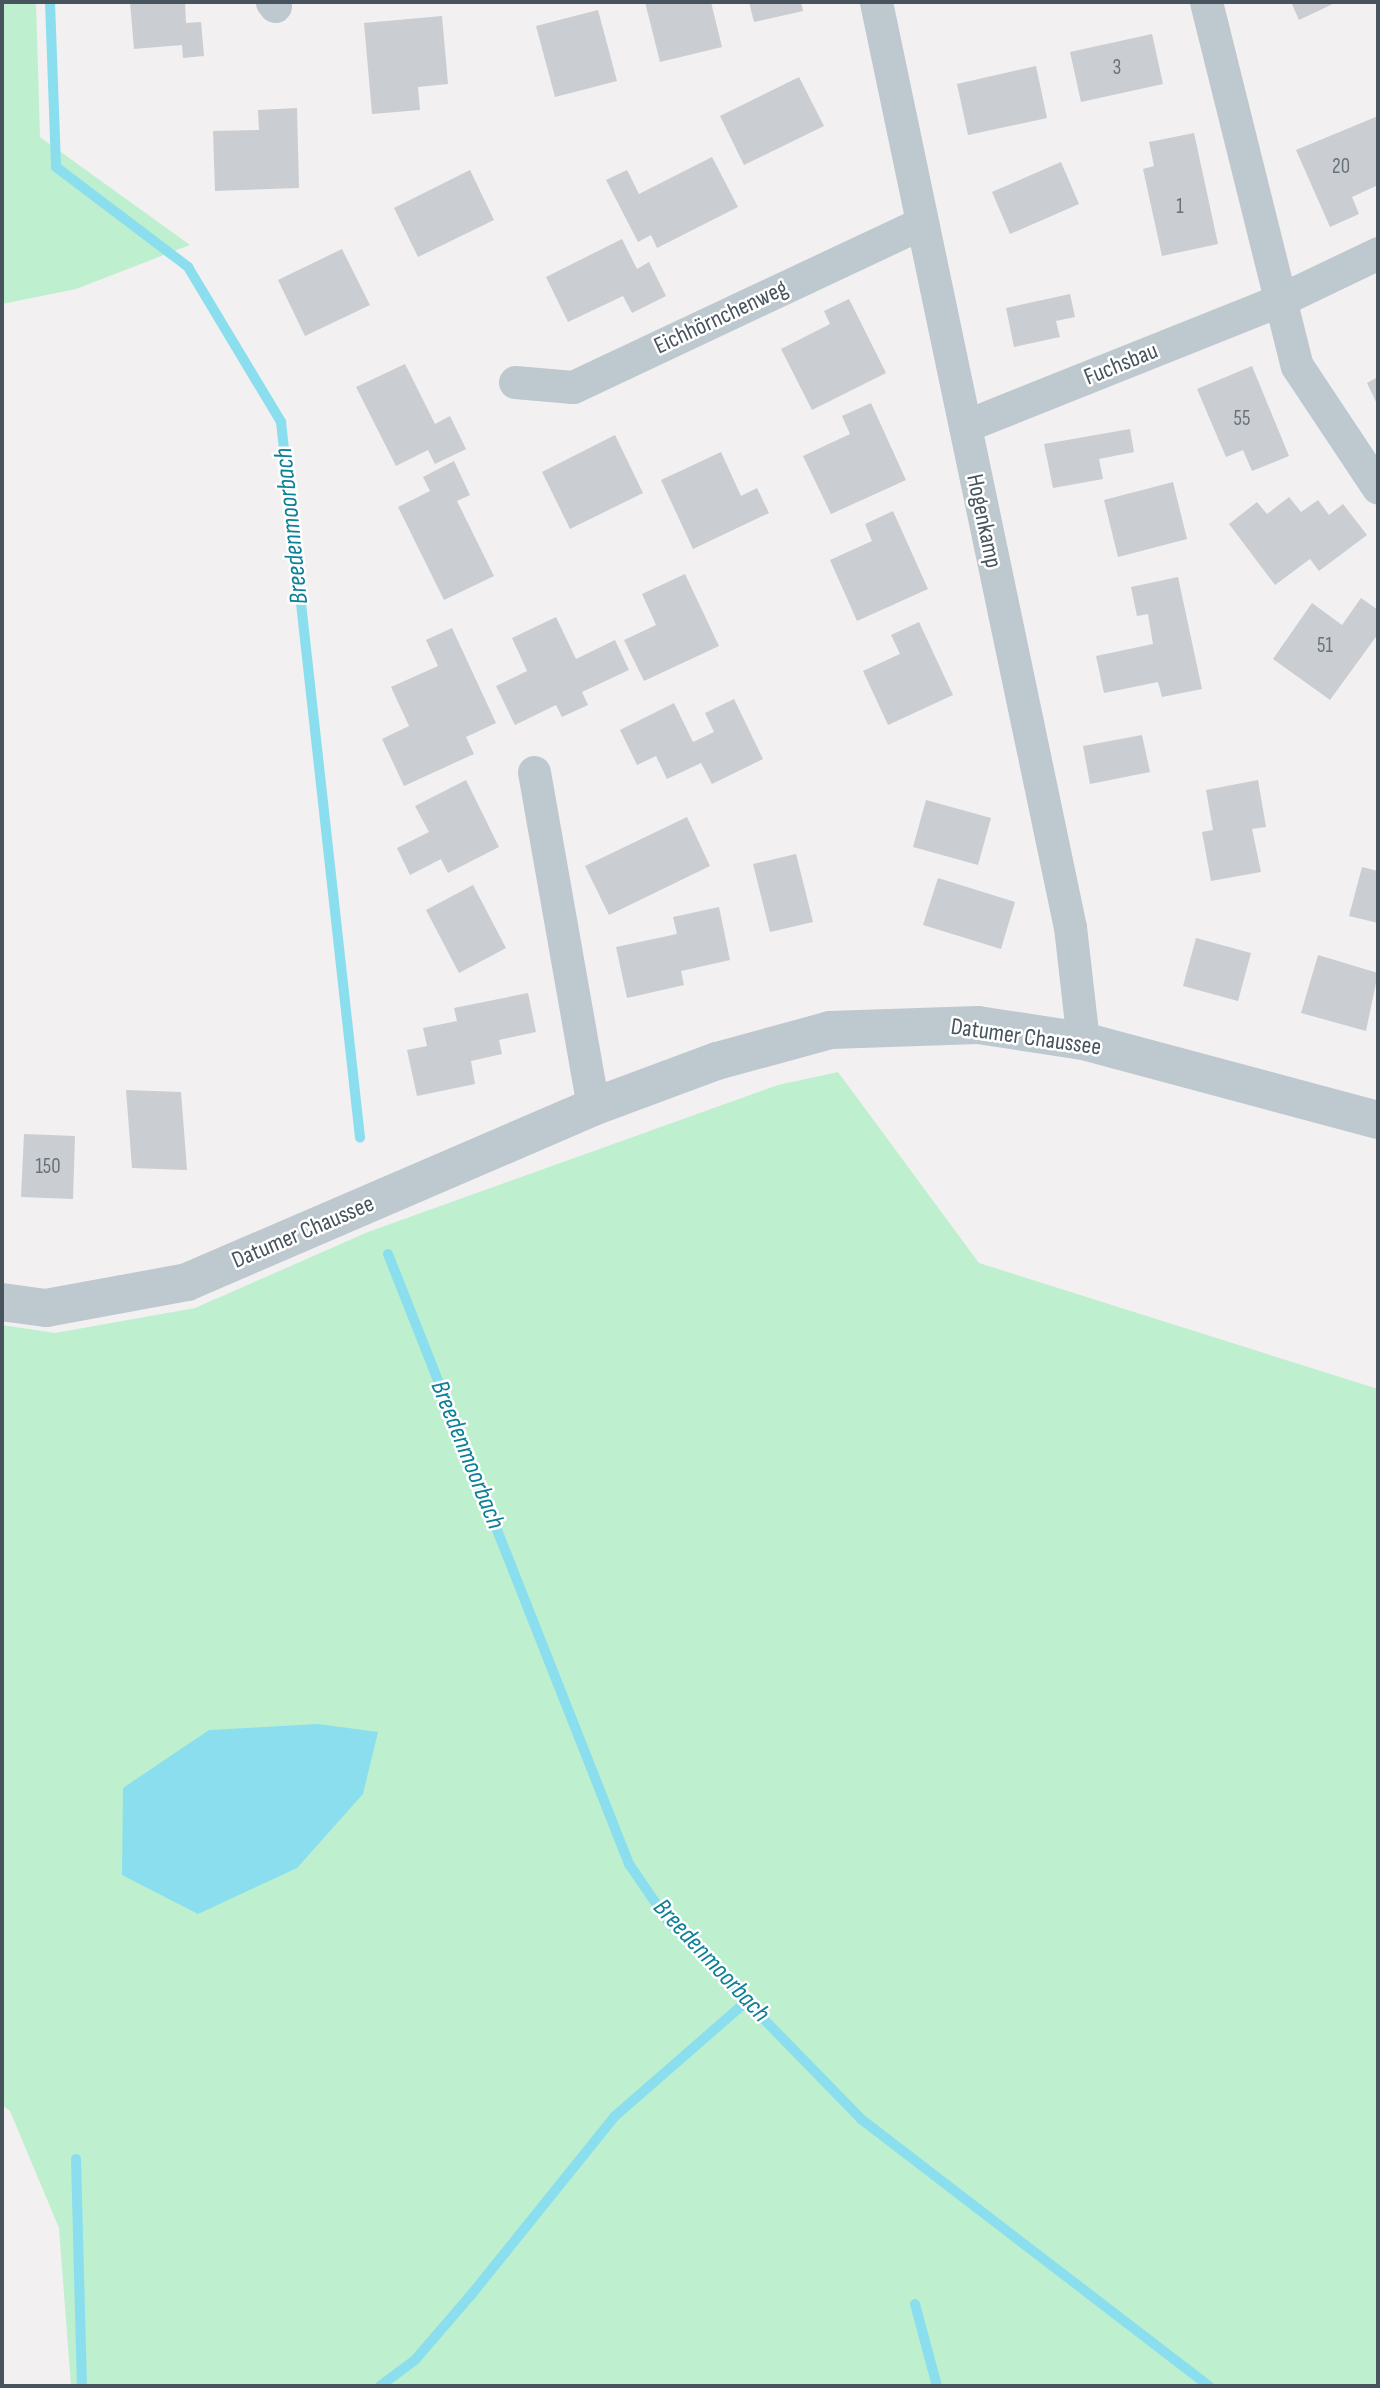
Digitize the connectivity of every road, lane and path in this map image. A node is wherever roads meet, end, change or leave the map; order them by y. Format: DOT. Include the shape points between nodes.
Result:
graph roads {
  1 [pos="876,2"];
  2 [pos="1206,2"];
  3 [pos="921,223"];
  4 [pos="1378,253"];
  5 [pos="1278,301"];
  6 [pos="515,382"];
  7 [pos="965,426"];
  8 [pos="1378,488"];
  9 [pos="534,772"];
  10 [pos="1083,1041"];
  11 [pos="593,1107"];
  12 [pos="1378,1120"];
  13 [pos="2,1303"];
  1 -- 3 [label="street, Hogenkamp"];
  2 -- 5 [label="street"];
  3 -- 6 [label="street, Eichhörnchenweg" via="572,387"];
  3 -- 7 [label="street, Hogenkamp"];
  4 -- 5 [label="street, Fuchsbau"];
  5 -- 7 [label="street, Fuchsbau"];
  5 -- 8 [label="street" via="1297,366"];
  7 -- 10 [label="street, Hogenkamp" via="1070,927"];
  9 -- 11 [label="street"];
  10 -- 11 [label="street, Datumer Chaussee" via="978,1025 830,1030 717,1061"];
  10 -- 12 [label="street, Datumer Chaussee"];
  11 -- 13 [label="street, Datumer Chaussee" via="187,1282 46,1308"];
}
